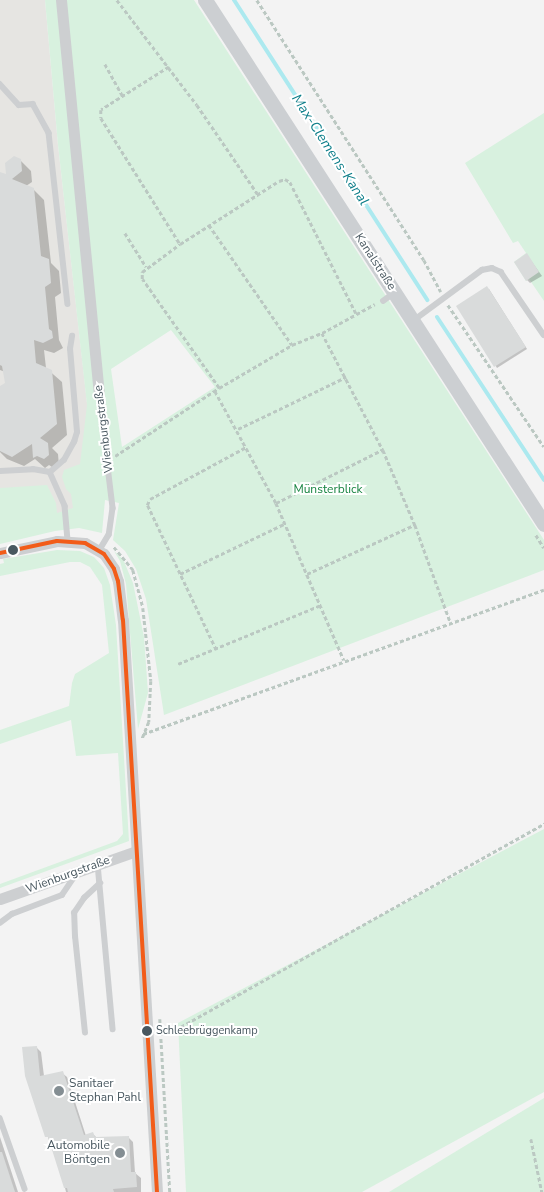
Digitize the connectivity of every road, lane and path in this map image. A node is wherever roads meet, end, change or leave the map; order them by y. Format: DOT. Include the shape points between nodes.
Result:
graph roads {
  1 [pos="61,0"];
  2 [pos="117,0"];
  3 [pos="206,0"];
  4 [pos="257,0"];
  5 [pos="105,64"];
  6 [pos="169,67"];
  7 [pos="0,84"];
  8 [pos="123,96"];
  9 [pos="257,193"];
  10 [pos="209,225"];
  11 [pos="125,233"];
  12 [pos="180,244"];
  13 [pos="146,267"];
  14 [pos="434,280"];
  15 [pos="389,297"];
  16 [pos="445,300"];
  17 [pos="68,304"];
  18 [pos="356,313"];
  19 [pos="413,321"];
  20 [pos="322,333"];
  21 [pos="544,335"];
  22 [pos="72,336"];
  23 [pos="292,346"];
  24 [pos="346,377"];
  25 [pos="219,388"];
  26 [pos="215,390"];
  27 [pos="100,392"];
  28 [pos="238,429"];
  29 [pos="246,447"];
  30 [pos="544,447"];
  31 [pos="383,450"];
  32 [pos="108,461"];
  33 [pos="0,471"];
  34 [pos="50,472"];
  35 [pos="276,503"];
  36 [pos="284,524"];
  37 [pos="544,524"];
  38 [pos="415,525"];
  39 [pos="68,541"];
  40 [pos="103,546"];
  41 [pos="0,553"];
  42 [pos="180,574"];
  43 [pos="306,574"];
  44 [pos="544,590"];
  45 [pos="321,606"];
  46 [pos="451,624"];
  47 [pos="216,650"];
  48 [pos="344,660"];
  49 [pos="178,664"];
  50 [pos="544,824"];
  51 [pos="136,851"];
  52 [pos="98,864"];
  53 [pos="78,871"];
  54 [pos="100,884"];
  55 [pos="0,899"];
  56 [pos="0,923"];
  57 [pos="113,1029"];
  58 [pos="85,1033"];
  59 [pos="147,1034"];
  60 [pos="0,1118"];
  61 [pos="531,1139"];
  62 [pos="24,1189"];
  63 [pos="156,1192"];
  64 [pos="542,1192"];
  1 -- 27 [label="street, Wienburgstraße"];
  2 -- 6 [label="path"];
  3 -- 15 [label="main road, Kanalstraße"];
  4 -- 14 [label="path"];
  5 -- 8 [label="path"];
  6 -- 8 [label="path"];
  6 -- 9 [label="path"];
  7 -- 17 [label="lane" via="19,105 33,104 49,133"];
  8 -- 12 [label="path" via="101,110 101,118"];
  9 -- 10 [label="path"];
  9 -- 18 [label="path" via="279,181 285,179 290,182"];
  10 -- 12 [label="path"];
  10 -- 23 [label="path"];
  11 -- 13 [label="path"];
  12 -- 13 [label="path"];
  13 -- 25 [label="path" via="142,279"];
  15 -- 18 [label="path"];
  15 -- 19 [label="main road, Kanalstraße"];
  16 -- 19 [label="lane"];
  16 -- 21 [label="lane" via="482,270 492,268 501,272"];
  16 -- 30 [label="path"];
  18 -- 20 [label="path"];
  19 -- 37 [label="main road, Kanalstraße"];
  20 -- 23 [label="path"];
  20 -- 24 [label="path"];
  22 -- 34 [label="lane" via="70,349 78,432 64,460"];
  23 -- 25 [label="path"];
  24 -- 28 [label="path"];
  24 -- 31 [label="path"];
  25 -- 26 [label="path"];
  26 -- 28 [label="path"];
  26 -- 32 [label="path"];
  27 -- 32 [label="lane, Wienburgstraße"];
  28 -- 29 [label="path"];
  29 -- 35 [label="path"];
  29 -- 42 [label="path" via="150,499 147,505"];
  31 -- 35 [label="path"];
  31 -- 38 [label="path"];
  32 -- 40 [label="lane, Wienburgstraße" via="112,508 109,535"];
  33 -- 34 [label="lane" via="33,469"];
  34 -- 39 [label="lane" via="65,506"];
  35 -- 36 [label="path"];
  36 -- 42 [label="path"];
  36 -- 43 [label="path"];
  38 -- 43 [label="path"];
  38 -- 46 [label="path"];
  39 -- 40 [label="street"];
  39 -- 41 [label="street"];
  40 -- 48 [label="path" via="119,551 132,570 143,608 151,680 149,722 144,734"];
  40 -- 51 [label="street" via="114,568 121,600"];
  42 -- 47 [label="path"];
  43 -- 45 [label="path"];
  44 -- 46 [label="path"];
  45 -- 47 [label="path"];
  45 -- 48 [label="path"];
  46 -- 48 [label="path"];
  47 -- 49 [label="path"];
  50 -- 59 [label="path" via="175,1030"];
  51 -- 52 [label="street, Wienburgstraße"];
  51 -- 59 [label="street"];
  52 -- 53 [label="street, Wienburgstraße"];
  52 -- 54 [label="lane"];
  53 -- 55 [label="street, Wienburgstraße"];
  53 -- 56 [label="lane" via="62,894 12,914"];
  54 -- 57 [label="lane"];
  54 -- 58 [label="lane" via="84,898 74,913"];
  59 -- 63 [label="street"];
  60 -- 62 [label="lane"];
  61 -- 64 [label="path"];
}
